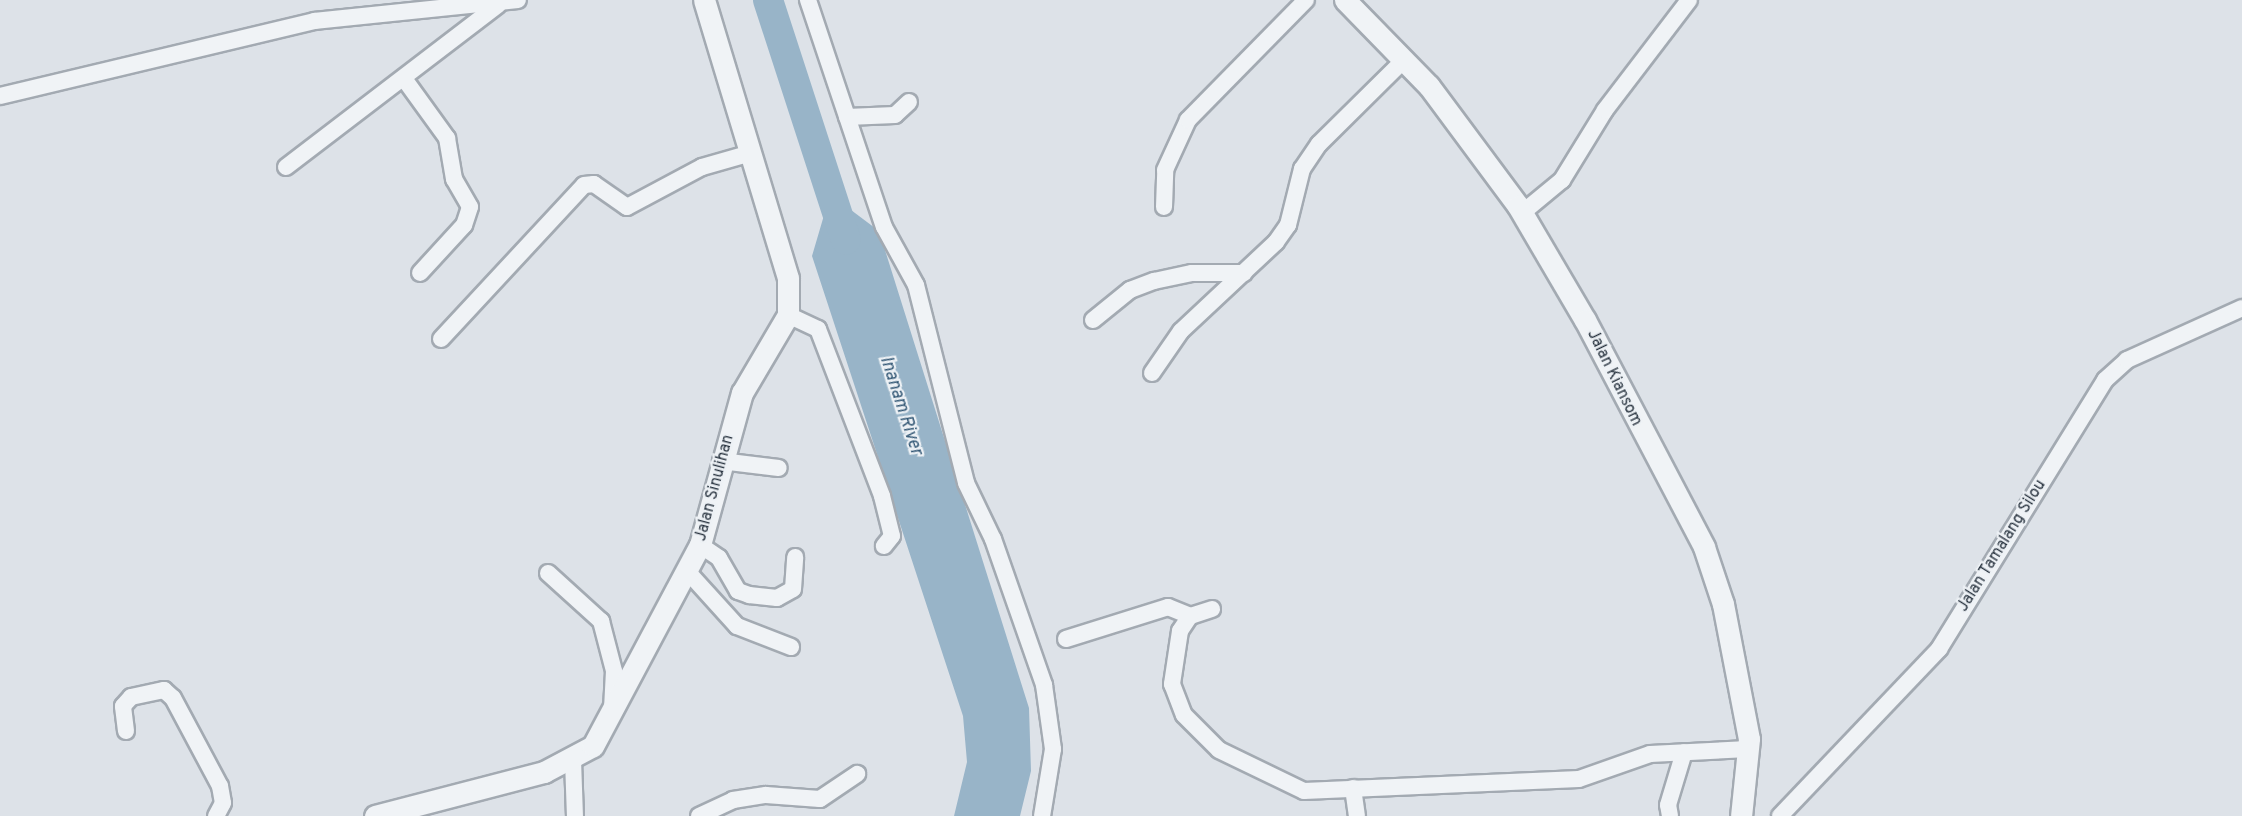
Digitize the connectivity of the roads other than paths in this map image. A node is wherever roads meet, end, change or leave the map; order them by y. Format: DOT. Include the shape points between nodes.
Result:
graph roads {
  1 [pos="518,0"];
  2 [pos="704,0"];
  3 [pos="808,0"];
  4 [pos="1306,0"];
  5 [pos="1345,0"];
  6 [pos="1689,0"];
  7 [pos="498,5"];
  8 [pos="1404,60"];
  9 [pos="405,80"];
  10 [pos="0,96"];
  11 [pos="909,102"];
  12 [pos="847,117"];
  13 [pos="751,153"];
  14 [pos="286,167"];
  15 [pos="1164,207"];
  16 [pos="1522,213"];
  17 [pos="420,273"];
  18 [pos="1244,273"];
  19 [pos="2242,308"];
  20 [pos="788,315"];
  21 [pos="1093,320"];
  22 [pos="441,339"];
  23 [pos="1152,373"];
  24 [pos="721,461"];
  25 [pos="779,468"];
  26 [pos="700,545"];
  27 [pos="884,546"];
  28 [pos="795,557"];
  29 [pos="688,572"];
  30 [pos="548,573"];
  31 [pos="1212,609"];
  32 [pos="1190,616"];
  33 [pos="1066,639"];
  34 [pos="791,646"];
  35 [pos="611,717"];
  36 [pos="126,731"];
  37 [pos="1748,749"];
  38 [pos="1684,752"];
  39 [pos="573,760"];
  40 [pos="857,774"];
  41 [pos="1353,788"];
  42 [pos="216,816"];
  43 [pos="375,816"];
  44 [pos="575,816"];
  45 [pos="699,816"];
  46 [pos="1042,816"];
  47 [pos="1357,816"];
  48 [pos="1670,816"];
  49 [pos="1741,816"];
  50 [pos="1780,816"];
  1 -- 7 [label="street"];
  2 -- 13 [label="street"];
  3 -- 12 [label="street"];
  4 -- 15 [label="street" via="1188,120 1165,170"];
  5 -- 8 [label="street, Jalan Kiansom"];
  6 -- 16 [label="street" via="1605,110 1562,180"];
  7 -- 9 [label="street"];
  7 -- 10 [label="street" via="314,21"];
  8 -- 16 [label="street, Jalan Kiansom" via="1465,128"];
  8 -- 18 [label="street" via="1319,144 1302,169 1288,225"];
  9 -- 14 [label="street"];
  9 -- 17 [label="street" via="447,138 454,179 470,207 464,225"];
  11 -- 12 [label="street" via="895,115"];
  12 -- 46 [label="street" via="884,227 916,285 966,483 993,539 1044,685 1053,748"];
  13 -- 20 [label="street" via="788,279"];
  13 -- 22 [label="street" via="702,167 627,207 594,184 584,186"];
  16 -- 37 [label="street, Jalan Kiansom" via="1704,547 1723,604"];
  18 -- 21 [label="street" via="1192,273 1154,281 1130,290"];
  18 -- 23 [label="street" via="1167,346"];
  19 -- 50 [label="street, Jalan Tamalang Silou" via="2127,360 2105,380 1939,649"];
  20 -- 24 [label="street, Jalan Sinulihan" via="742,393"];
  20 -- 27 [label="street" via="818,329 882,496 892,536"];
  24 -- 25 [label="street"];
  24 -- 26 [label="street, Jalan Sinulihan"];
  26 -- 28 [label="street" via="719,558 738,591 749,595 777,598 793,589"];
  26 -- 29 [label="street, Jalan Sinulihan"];
  29 -- 34 [label="street" via="737,626"];
  29 -- 35 [label="street, Jalan Sinulihan"];
  30 -- 35 [label="street" via="601,621 614,671"];
  31 -- 32 [label="street"];
  32 -- 33 [label="street" via="1168,607"];
  32 -- 41 [label="street" via="1180,631 1172,684 1193,726 1219,750 1304,790"];
  35 -- 39 [label="street, Jalan Sinulihan" via="593,746"];
  36 -- 42 [label="street" via="123,706 131,698 164,690 173,698 220,786 224,803"];
  37 -- 38 [label="street"];
  37 -- 49 [label="street, Jalan Kiansom"];
  38 -- 41 [label="street" via="1650,754 1579,779"];
  38 -- 48 [label="street"];
  39 -- 43 [label="street, Jalan Sinulihan"];
  39 -- 44 [label="street"];
  40 -- 45 [label="street" via="820,799 755,797"];
  41 -- 47 [label="street"];
}
